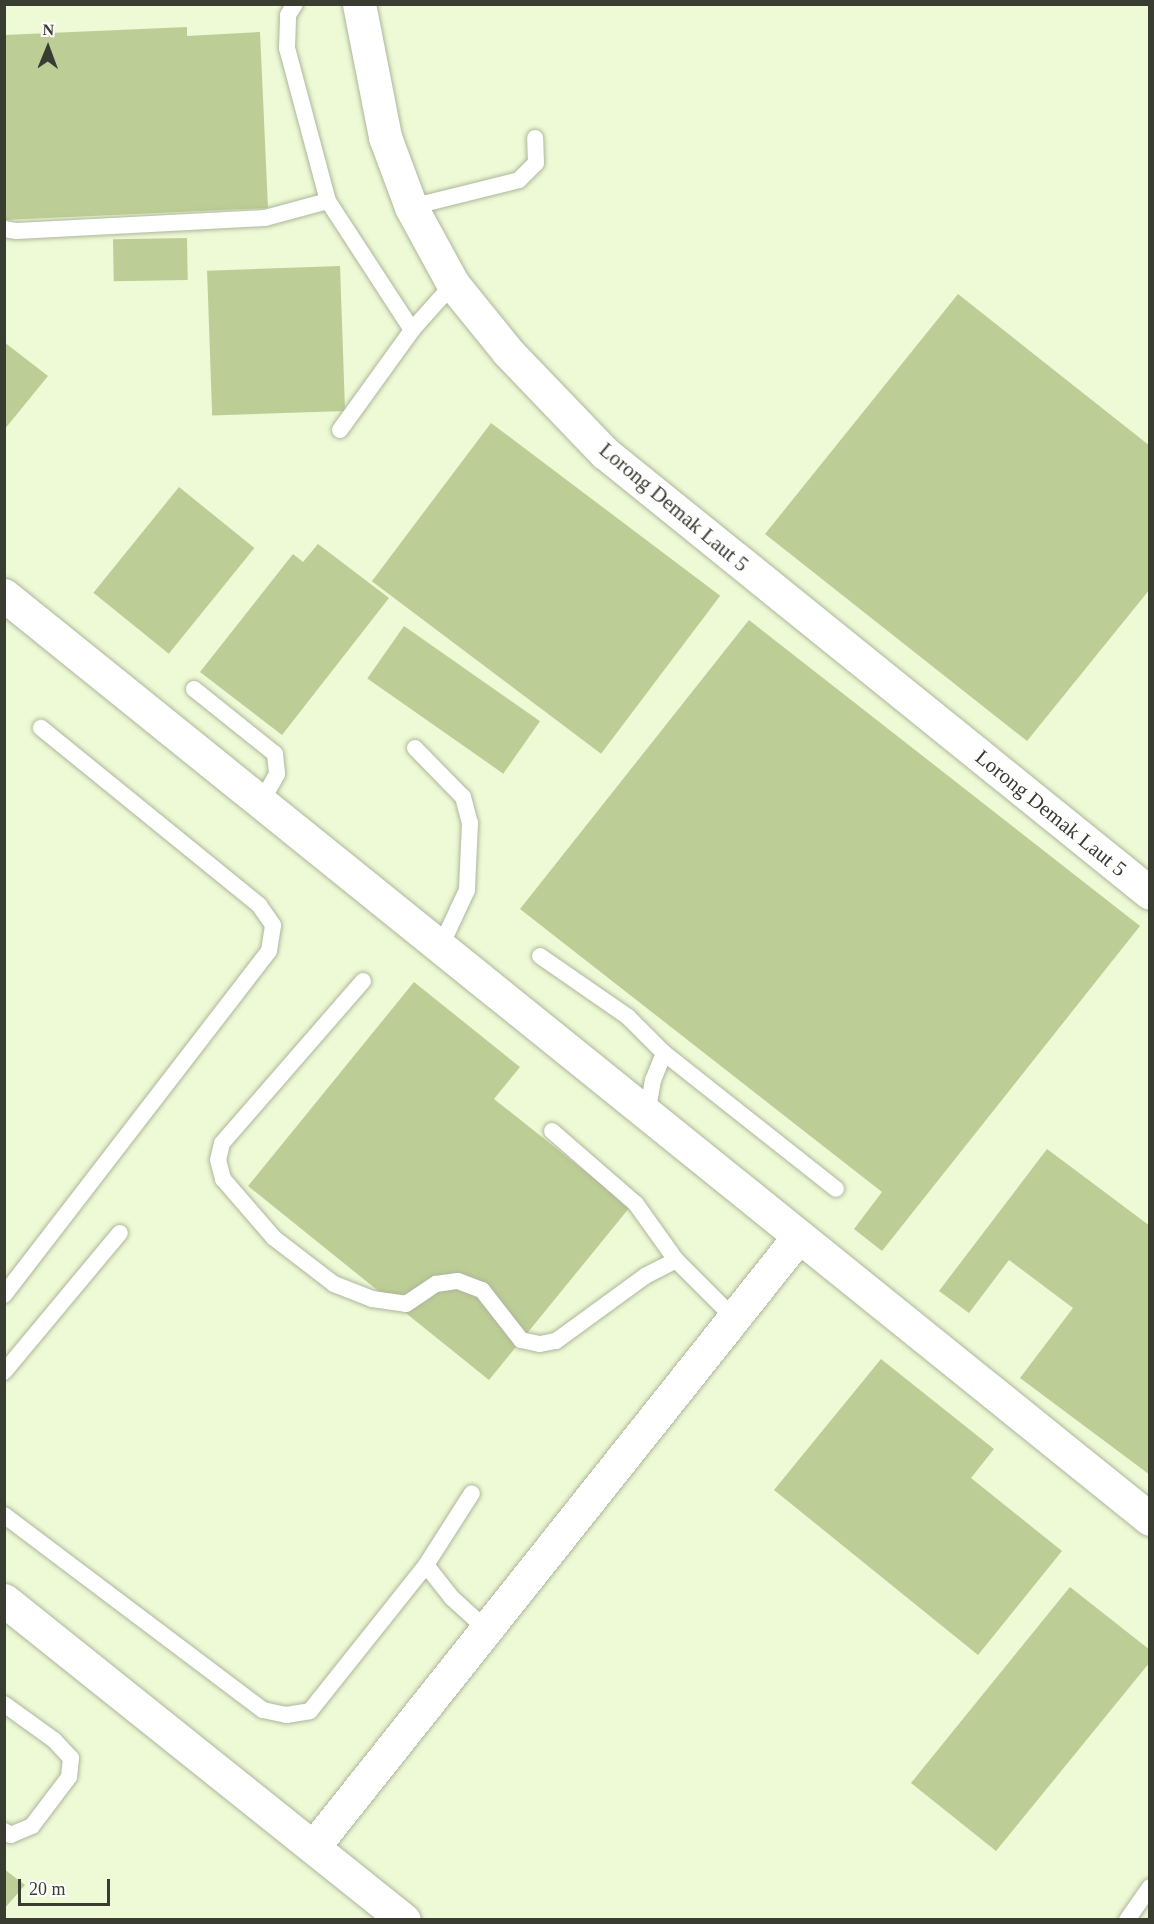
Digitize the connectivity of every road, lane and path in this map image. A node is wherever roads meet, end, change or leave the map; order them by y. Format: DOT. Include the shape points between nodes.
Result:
graph roads {
  1 [pos="295,4"];
  2 [pos="359,4"];
  3 [pos="536,138"];
  4 [pos="328,201"];
  5 [pos="411,207"];
  6 [pos="4,229"];
  7 [pos="453,284"];
  8 [pos="412,330"];
  9 [pos="340,430"];
  10 [pos="4,595"];
  11 [pos="194,689"];
  12 [pos="41,728"];
  13 [pos="415,748"];
  14 [pos="261,803"];
  15 [pos="1149,893"];
  16 [pos="440,948"];
  17 [pos="540,956"];
  18 [pos="363,981"];
  19 [pos="664,1053"];
  20 [pos="647,1115"];
  21 [pos="552,1131"];
  22 [pos="836,1189"];
  23 [pos="120,1233"];
  24 [pos="799,1236"];
  25 [pos="676,1260"];
  26 [pos="4,1295"];
  27 [pos="732,1315"];
  28 [pos="4,1372"];
  29 [pos="472,1493"];
  30 [pos="4,1515"];
  31 [pos="1149,1519"];
  32 [pos="426,1565"];
  33 [pos="4,1600"];
  34 [pos="485,1628"];
  35 [pos="4,1704"];
  36 [pos="4,1831"];
  37 [pos="314,1846"];
  38 [pos="1149,1887"];
  39 [pos="404,1920"];
  40 [pos="1127,1920"];
  1 -- 4 [label="lane" via="288,15 287,48"];
  2 -- 5 [label="street, Lorong Demak Laut 5" via="385,137"];
  3 -- 5 [label="lane" via="536,163 519,180"];
  4 -- 6 [label="lane" via="264,218"];
  4 -- 8 [label="lane"];
  5 -- 7 [label="street, Lorong Demak Laut 5"];
  7 -- 8 [label="lane"];
  7 -- 15 [label="street, Lorong Demak Laut 5" via="508,352 605,453"];
  8 -- 9 [label="lane"];
  10 -- 14 [label="street"];
  11 -- 14 [label="lane" via="275,754 277,774"];
  12 -- 26 [label="lane" via="259,904 273,925 268,951"];
  13 -- 16 [label="lane" via="463,797 470,823 467,890"];
  14 -- 16 [label="street"];
  16 -- 20 [label="street"];
  17 -- 19 [label="lane" via="628,1017"];
  18 -- 25 [label="lane" via="222,1143 218,1160 223,1179 274,1238 334,1284 372,1299 406,1304 436,1284 458,1281 482,1290 521,1340 540,1344 556,1341 645,1276"];
  19 -- 20 [label="lane" via="652,1080"];
  19 -- 22 [label="lane"];
  20 -- 24 [label="street"];
  21 -- 25 [label="lane" via="636,1204"];
  23 -- 28 [label="lane"];
  24 -- 27 [label="street"];
  24 -- 31 [label="street"];
  25 -- 27 [label="lane"];
  27 -- 34 [label="street"];
  29 -- 32 [label="lane"];
  30 -- 32 [label="lane" via="244,1698 263,1710 286,1715 310,1711"];
  32 -- 34 [label="lane" via="452,1598"];
  33 -- 37 [label="street"];
  34 -- 37 [label="street"];
  35 -- 36 [label="lane" via="54,1740 71,1758 69,1777 32,1826 11,1835"];
  37 -- 39 [label="street"];
  38 -- 40 [label="lane"];
}
